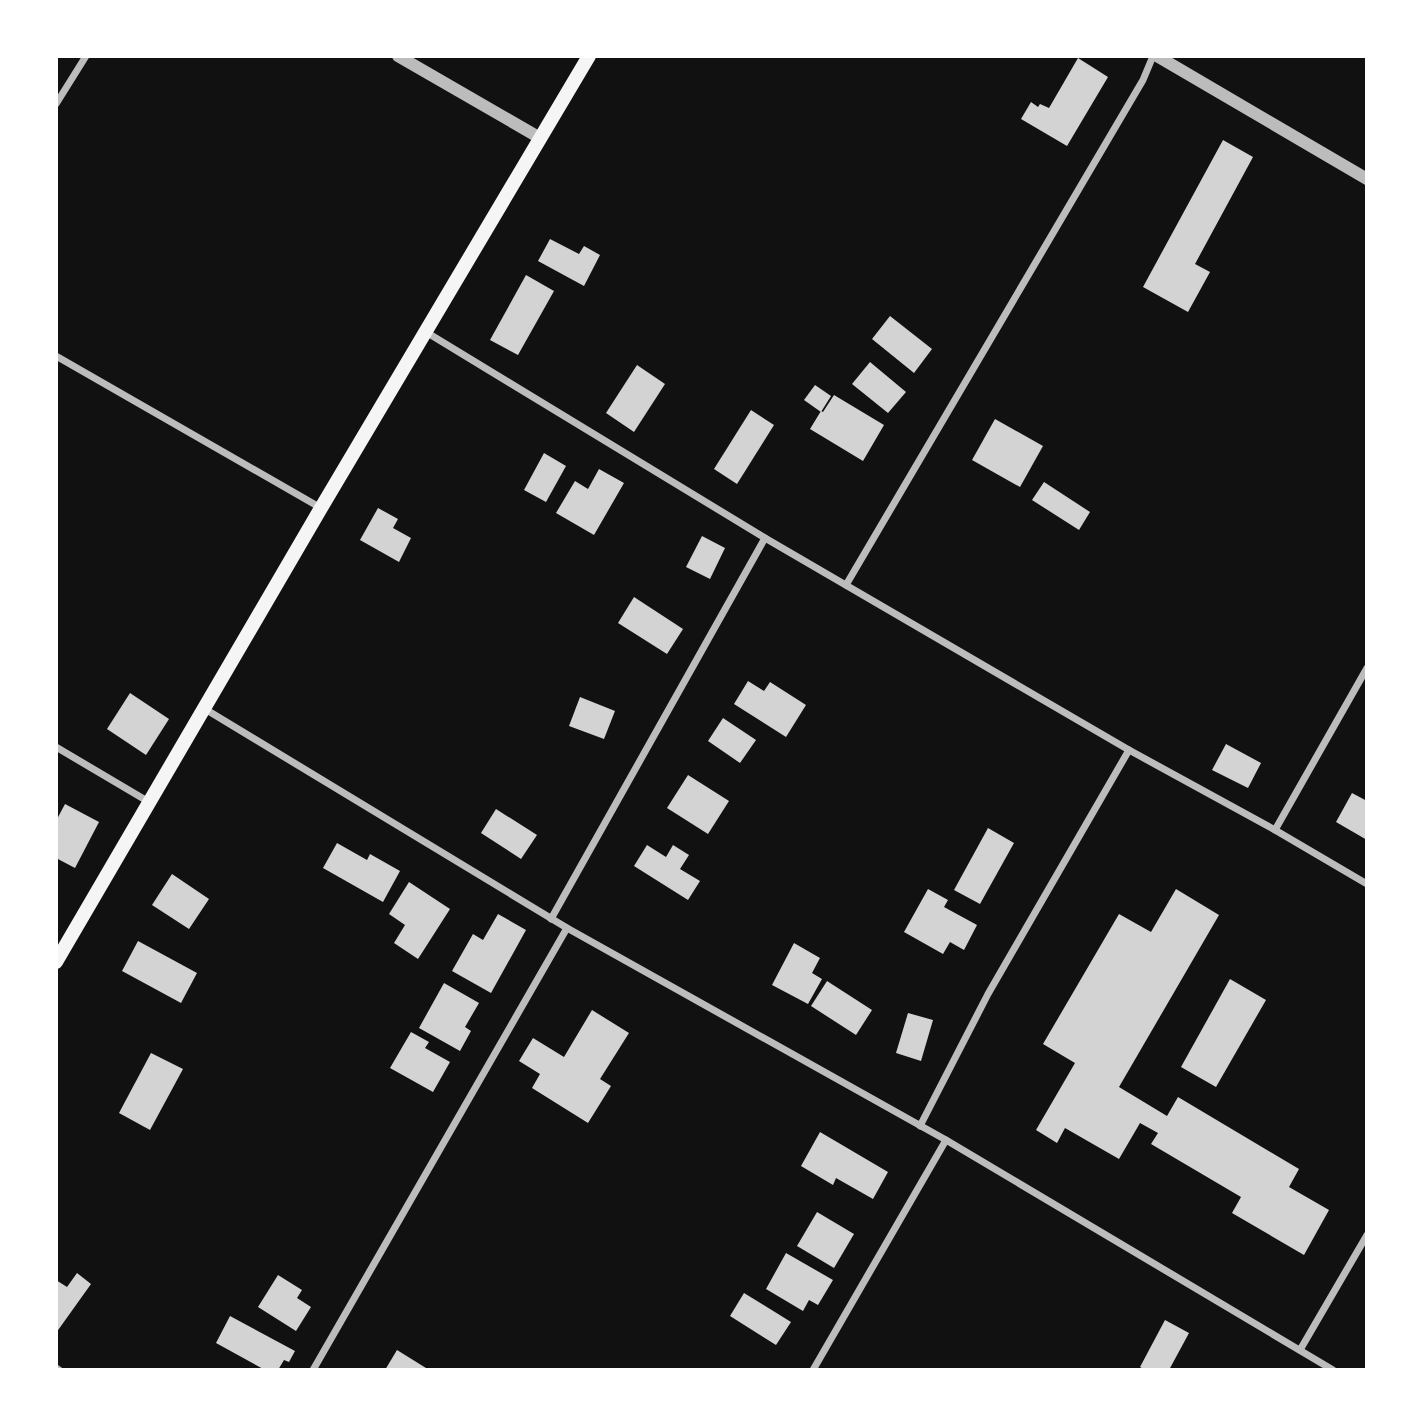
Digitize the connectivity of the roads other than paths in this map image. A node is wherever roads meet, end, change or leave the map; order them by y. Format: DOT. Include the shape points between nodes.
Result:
graph roads {
  1 [pos="86,56"];
  2 [pos="398,56"];
  3 [pos="589,56"];
  4 [pos="1155,56"];
  5 [pos="56,104"];
  6 [pos="540,138"];
  7 [pos="1367,179"];
  8 [pos="425,331"];
  9 [pos="56,356"];
  10 [pos="321,508"];
  11 [pos="765,538"];
  12 [pos="846,585"];
  13 [pos="1367,668"];
  14 [pos="205,709"];
  15 [pos="56,747"];
  16 [pos="1129,750"];
  17 [pos="149,802"];
  18 [pos="1275,830"];
  19 [pos="1367,884"];
  20 [pos="551,919"];
  21 [pos="567,928"];
  22 [pos="56,962"];
  23 [pos="920,1126"];
  24 [pos="946,1140"];
  25 [pos="1367,1235"];
  26 [pos="1300,1350"];
  27 [pos="313,1370"];
  28 [pos="813,1370"];
  29 [pos="1333,1370"];
  1 -- 5 [label="street"];
  2 -- 6 [label="street"];
  3 -- 6 [label="main road"];
  4 -- 7 [label="street"];
  4 -- 12 [label="street"];
  6 -- 8 [label="main road"];
  8 -- 10 [label="main road"];
  8 -- 11 [label="street"];
  9 -- 10 [label="street"];
  10 -- 14 [label="main road"];
  11 -- 12 [label="street"];
  11 -- 20 [label="street"];
  12 -- 16 [label="street"];
  13 -- 18 [label="street"];
  14 -- 17 [label="main road"];
  14 -- 20 [label="street"];
  15 -- 17 [label="street"];
  16 -- 18 [label="street"];
  16 -- 23 [label="street" via="988,994"];
  17 -- 22 [label="main road"];
  18 -- 19 [label="street"];
  20 -- 21 [label="street"];
  21 -- 23 [label="street"];
  21 -- 27 [label="street"];
  23 -- 24 [label="street"];
  24 -- 26 [label="street"];
  24 -- 28 [label="street"];
  25 -- 26 [label="street"];
  26 -- 29 [label="street"];
}
